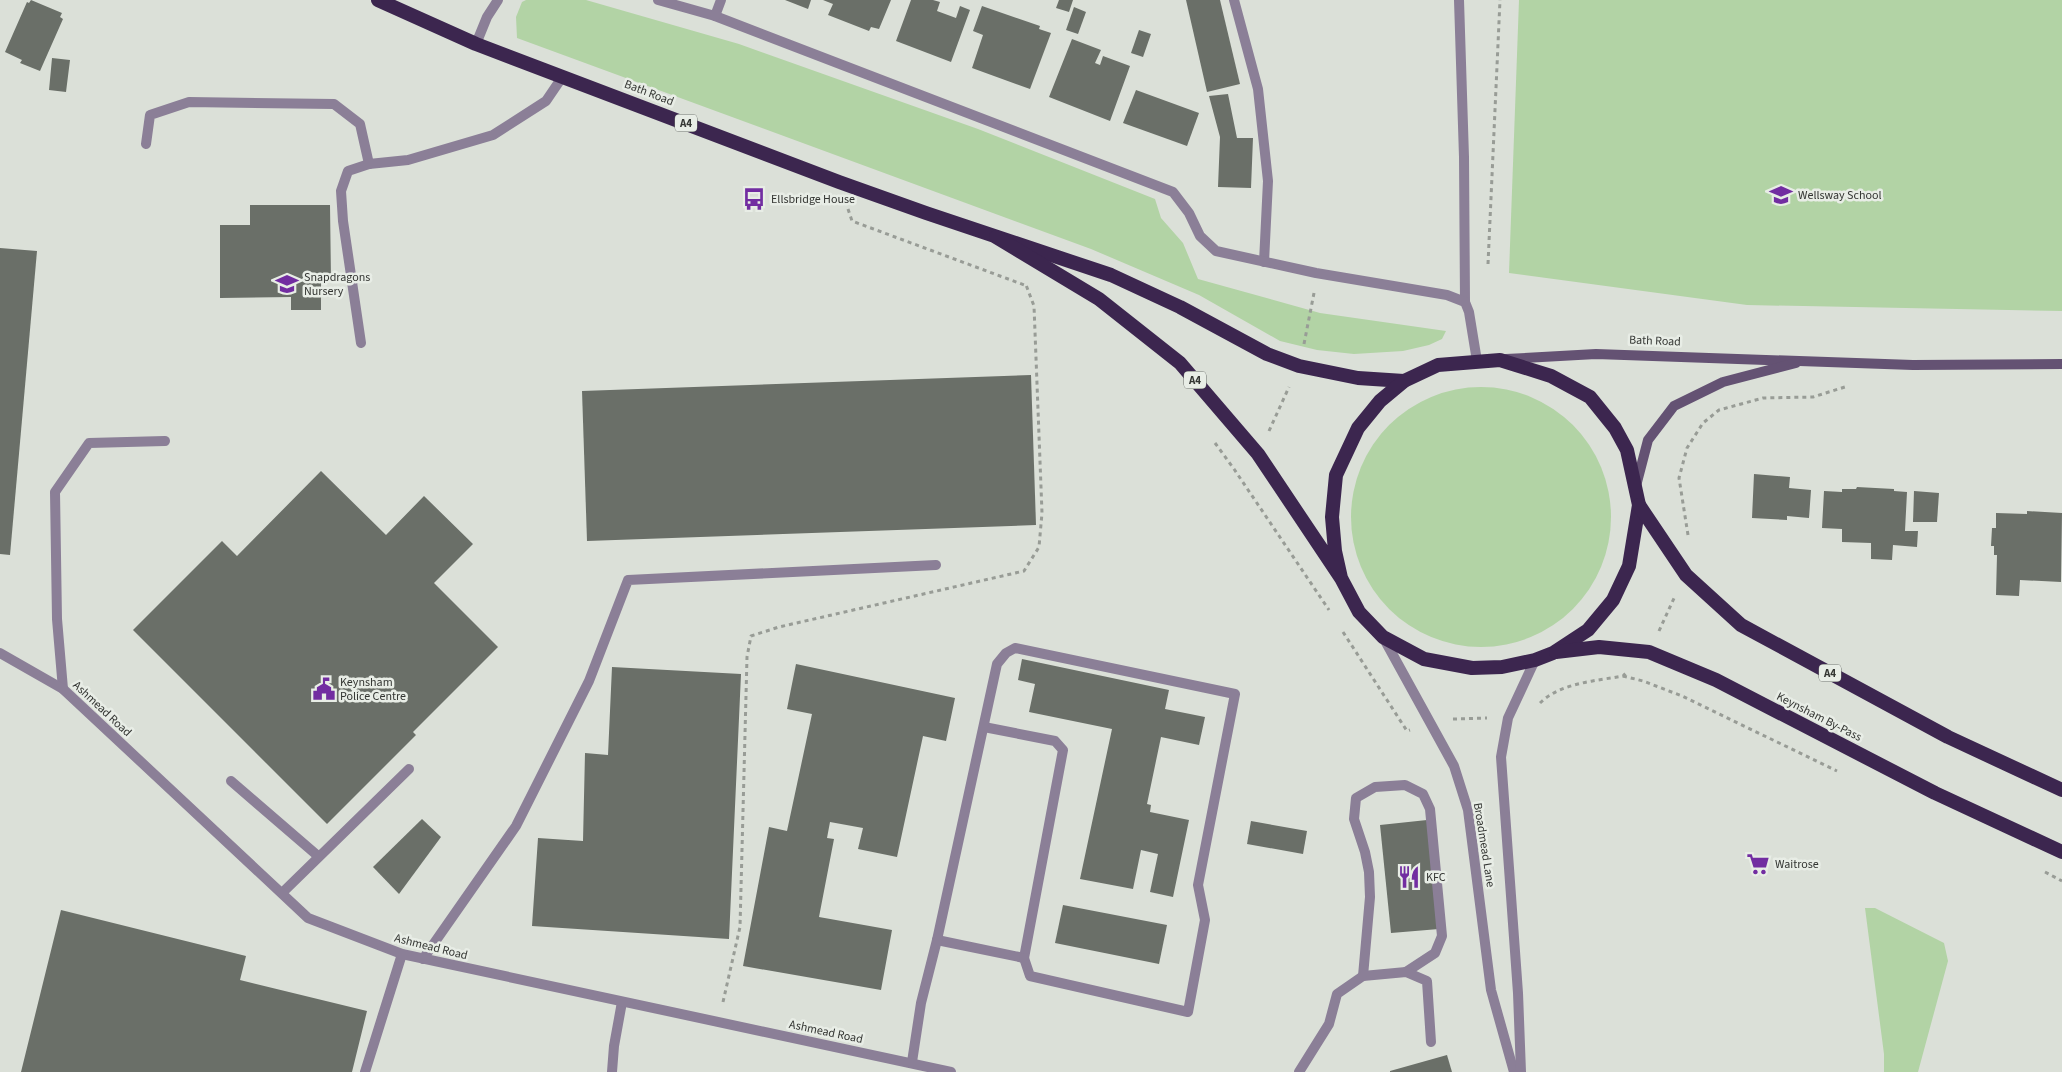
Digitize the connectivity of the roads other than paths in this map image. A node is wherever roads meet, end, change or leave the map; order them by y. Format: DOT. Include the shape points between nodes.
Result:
graph roads {
  1 [pos="378,0"];
  2 [pos="498,0"];
  3 [pos="658,0"];
  4 [pos="721,0"];
  5 [pos="1234,0"];
  6 [pos="1459,0"];
  7 [pos="715,16"];
  8 [pos="476,44"];
  9 [pos="563,76"];
  10 [pos="146,144"];
  11 [pos="369,164"];
  12 [pos="996,237"];
  13 [pos="1264,262"];
  14 [pos="1465,302"];
  15 [pos="361,343"];
  16 [pos="1500,360"];
  17 [pos="1809,360"];
  18 [pos="1477,361"];
  19 [pos="2062,364"];
  20 [pos="1404,381"];
  21 [pos="165,441"];
  22 [pos="1635,487"];
  23 [pos="1639,505"];
  24 [pos="936,565"];
  25 [pos="1341,578"];
  26 [pos="1383,637"];
  27 [pos="0,653"];
  28 [pos="1553,653"];
  29 [pos="1535,660"];
  30 [pos="63,690"];
  31 [pos="984,727"];
  32 [pos="409,769"];
  33 [pos="231,781"];
  34 [pos="2062,790"];
  35 [pos="2062,852"];
  36 [pos="318,856"];
  37 [pos="282,893"];
  38 [pos="938,940"];
  39 [pos="402,954"];
  40 [pos="1024,958"];
  41 [pos="423,959"];
  42 [pos="1406,972"];
  43 [pos="1363,976"];
  44 [pos="622,1002"];
  45 [pos="1431,1042"];
  46 [pos="912,1062"];
  47 [pos="365,1072"];
  48 [pos="612,1072"];
  49 [pos="951,1072"];
  50 [pos="1300,1072"];
  51 [pos="1514,1072"];
  52 [pos="1520,1072"];
  1 -- 8 [label="highway, Bath Road / A4"];
  2 -- 8 [label="street"];
  3 -- 7 [label="street"];
  4 -- 7 [label="street"];
  5 -- 13 [label="street" via="1258,89 1267,172"];
  6 -- 14 [label="street"];
  7 -- 13 [label="street" via="1173,192 1189,212 1200,236 1216,251"];
  8 -- 9 [label="highway, Bath Road / A4"];
  9 -- 11 [label="street" via="546,101 492,135 408,160"];
  9 -- 12 [label="highway, Bath Road / A4" via="839,182"];
  10 -- 11 [label="street" via="150,115 189,102 334,104 360,124"];
  11 -- 15 [label="street" via="348,171 341,191"];
  12 -- 20 [label="highway, A4" via="1111,275 1180,307 1267,354 1299,366 1358,378"];
  12 -- 25 [label="highway, A4" via="1099,299 1180,363 1258,454"];
  13 -- 14 [label="street" via="1447,295"];
  14 -- 18 [label="street" via="1470,312"];
  16 -- 17 [label="main road, Bath Road" via="1596,354"];
  16 -- 18 [label="highway, A4"];
  16 -- 22 [label="highway, A4" via="1551,376 1590,397 1615,428 1627,450"];
  17 -- 19 [label="main road, Bath Road" via="1913,365"];
  17 -- 22 [label="main road, Bath Road" via="1723,382 1674,406 1648,440"];
  18 -- 20 [label="highway, A4" via="1438,365"];
  20 -- 25 [label="highway, A4" via="1380,401 1358,428 1336,476 1332,517"];
  21 -- 30 [label="street" via="90,443 55,492 57,619"];
  22 -- 23 [label="highway, A4"];
  23 -- 28 [label="highway, A4" via="1629,566 1613,600 1588,630"];
  23 -- 34 [label="highway, A4" via="1686,574 1741,624 1948,737"];
  24 -- 41 [label="street" via="628,580 589,681 516,826"];
  25 -- 26 [label="highway, A4" via="1359,612"];
  26 -- 29 [label="highway, A4" via="1424,659 1472,668 1502,667"];
  26 -- 51 [label="street, Broadmead Lane" via="1454,766 1468,810 1491,990"];
  27 -- 30 [label="street, Ashmead Road"];
  28 -- 29 [label="highway, A4"];
  28 -- 35 [label="highway, Keynsham By-Pass / A4" via="1599,647 1649,652 1716,680 1934,793"];
  29 -- 52 [label="street, Broadmead Lane" via="1508,718 1501,757 1518,993"];
  30 -- 37 [label="street, Ashmead Road"];
  31 -- 38 [label="street"];
  31 -- 40 [label="street" via="1055,741 1063,750"];
  31 -- 40 [label="street" via="997,664 1015,648 1235,694 1198,885 1205,920 1188,1012 1030,976"];
  32 -- 36 [label="street"];
  33 -- 36 [label="street"];
  36 -- 37 [label="street"];
  37 -- 39 [label="street, Ashmead Road" via="308,918"];
  38 -- 40 [label="street"];
  38 -- 46 [label="street" via="921,1003"];
  39 -- 41 [label="street, Ashmead Road"];
  39 -- 47 [label="street"];
  41 -- 44 [label="street, Ashmead Road"];
  42 -- 43 [label="street"];
  42 -- 43 [label="street" via="1434,953 1442,936 1430,809 1423,794 1406,785 1375,787 1356,798 1354,819 1369,872"];
  42 -- 45 [label="street" via="1427,982"];
  43 -- 50 [label="street" via="1337,994 1329,1024"];
  44 -- 46 [label="street, Ashmead Road"];
  44 -- 48 [label="street"];
  46 -- 49 [label="street, Ashmead Road"];
}
